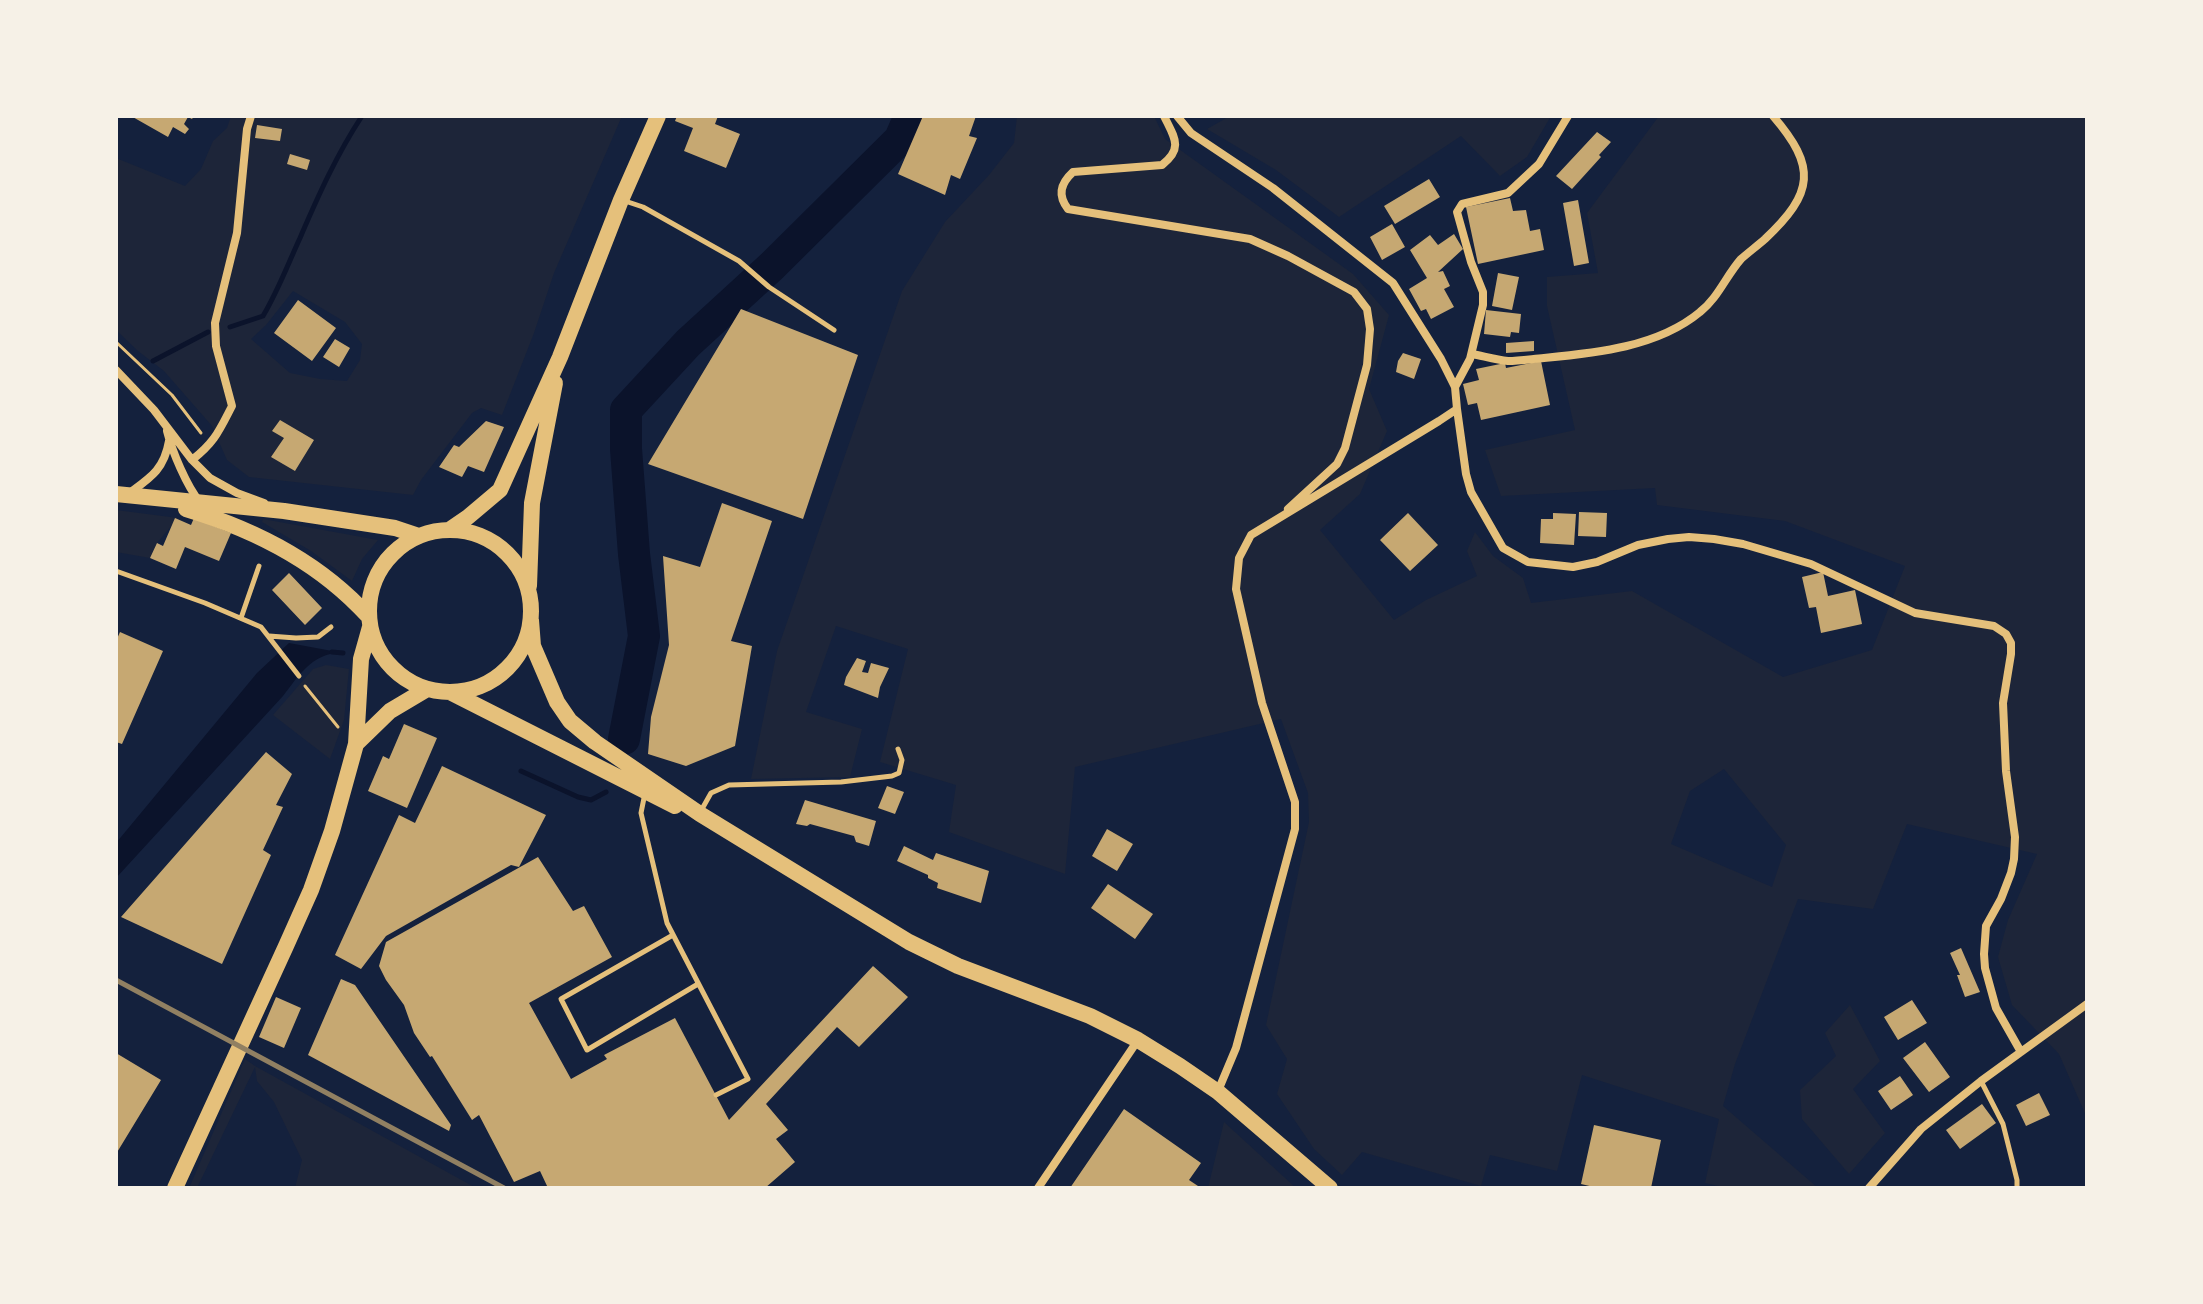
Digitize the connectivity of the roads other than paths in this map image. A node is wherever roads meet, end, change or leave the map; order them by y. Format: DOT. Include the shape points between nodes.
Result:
graph roads {
  1 [pos="251,116"];
  2 [pos="658,116"];
  3 [pos="1164,116"];
  4 [pos="1177,116"];
  5 [pos="1568,116"];
  6 [pos="1773,116"];
  7 [pos="621,200"];
  8 [pos="834,330"];
  9 [pos="1472,354"];
  10 [pos="560,357"];
  11 [pos="116,370"];
  12 [pos="1455,387"];
  13 [pos="1457,409"];
  14 [pos="166,427"];
  15 [pos="169,440"];
  16 [pos="192,460"];
  17 [pos="121,495"];
  18 [pos="153,499"];
  19 [pos="203,504"];
  20 [pos="284,511"];
  21 [pos="1277,519"];
  22 [pos="225,522"];
  23 [pos="449,530"];
  24 [pos="419,536"];
  25 [pos="259,566"];
  26 [pos="116,571"];
  27 [pos="529,592"];
  28 [pos="241,618"];
  29 [pos="531,620"];
  30 [pos="369,622"];
  31 [pos="331,627"];
  32 [pos="268,636"];
  33 [pos="299,676"];
  34 [pos="427,689"];
  35 [pos="450,692"];
  36 [pos="356,744"];
  37 [pos="898,749"];
  38 [pos="645,792"];
  39 [pos="700,814"];
  40 [pos="673,935"];
  41 [pos="698,984"];
  42 [pos="2087,1004"];
  43 [pos="1138,1040"];
  44 [pos="2021,1052"];
  45 [pos="1981,1081"];
  46 [pos="1218,1092"];
  47 [pos="716,1095"];
  48 [pos="175,1188"];
  49 [pos="1038,1188"];
  50 [pos="1330,1188"];
  51 [pos="1869,1188"];
  52 [pos="2017,1188"];
  1 -- 16 [label="street" via="237,233 215,323 232,406 209,447"];
  2 -- 7 [label="main road"];
  3 -- 21 [label="street" via="1175,142 1171,158 1162,165 1073,172 1061,189 1068,209 1250,239 1354,292 1367,309 1367,365 1345,448 1337,464"];
  4 -- 12 [label="street" via="1191,133 1273,188 1393,283"];
  5 -- 9 [label="street" via="1539,164 1508,193 1462,204 1457,212 1483,292"];
  6 -- 9 [label="street" via="1798,149 1804,188 1779,225 1742,259 1698,314 1653,338 1596,353 1506,361"];
  7 -- 8 [label="lane" via="739,261"];
  7 -- 10 [label="main road"];
  9 -- 12 [label="street"];
  10 -- 23 [label="main road" via="500,490"];
  10 -- 27 [label="main road" via="532,503"];
  11 -- 14 [label="street"];
  12 -- 13 [label="street"];
  13 -- 21 [label="street"];
  13 -- 44 [label="street" via="1471,492 1503,548 1528,562 1573,567 1668,539 1714,539 1811,564 1915,613 1994,626 2006,634 2011,654 2003,703 2014,859 1986,926 1984,954 1996,1008"];
  14 -- 15 [label="street"];
  14 -- 16 [label="street"];
  15 -- 17 [label="street" via="156,473"];
  15 -- 19 [label="street"];
  16 -- 20 [label="street" via="224,486"];
  17 -- 18 [label="main road"];
  18 -- 19 [label="main road"];
  18 -- 22 [label="main road"];
  19 -- 20 [label="main road"];
  19 -- 22 [label="street"];
  20 -- 24 [label="main road"];
  21 -- 46 [label="street" via="1251,535 1239,558 1236,589 1262,703 1295,802 1295,829 1236,1048"];
  22 -- 30 [label="main road" via="302,561 351,597"];
  23 -- 24 [label="main road"];
  23 -- 27 [label="main road" via="471,532 508,554"];
  24 -- 30 [label="main road" via="397,549 381,568 371,591"];
  25 -- 28 [label="lane"];
  26 -- 28 [label="lane"];
  27 -- 29 [label="main road"];
  28 -- 32 [label="lane"];
  29 -- 35 [label="main road" via="513,663 495,679"];
  29 -- 39 [label="main road" via="533,646 570,721"];
  30 -- 34 [label="main road" via="390,666"];
  30 -- 36 [label="main road" via="361,659"];
  31 -- 32 [label="lane" via="318,637"];
  32 -- 33 [label="lane"];
  34 -- 35 [label="main road"];
  34 -- 36 [label="main road" via="390,711"];
  35 -- 38 [label="main road"];
  36 -- 48 [label="main road" via="311,890"];
  37 -- 39 [label="lane" via="902,760 899,773 892,776 729,785 711,793"];
  38 -- 39 [label="main road"];
  38 -- 40 [label="lane" via="641,813"];
  39 -- 43 [label="main road" via="909,942"];
  40 -- 41 [label="lane"];
  40 -- 41 [label="lane" via="561,999 587,1050"];
  41 -- 47 [label="lane" via="748,1079"];
  42 -- 44 [label="street"];
  43 -- 46 [label="main road"];
  43 -- 49 [label="street"];
  44 -- 45 [label="street"];
  45 -- 51 [label="street" via="1921,1129"];
  45 -- 52 [label="lane" via="2003,1124"];
  46 -- 50 [label="main road"];
}
